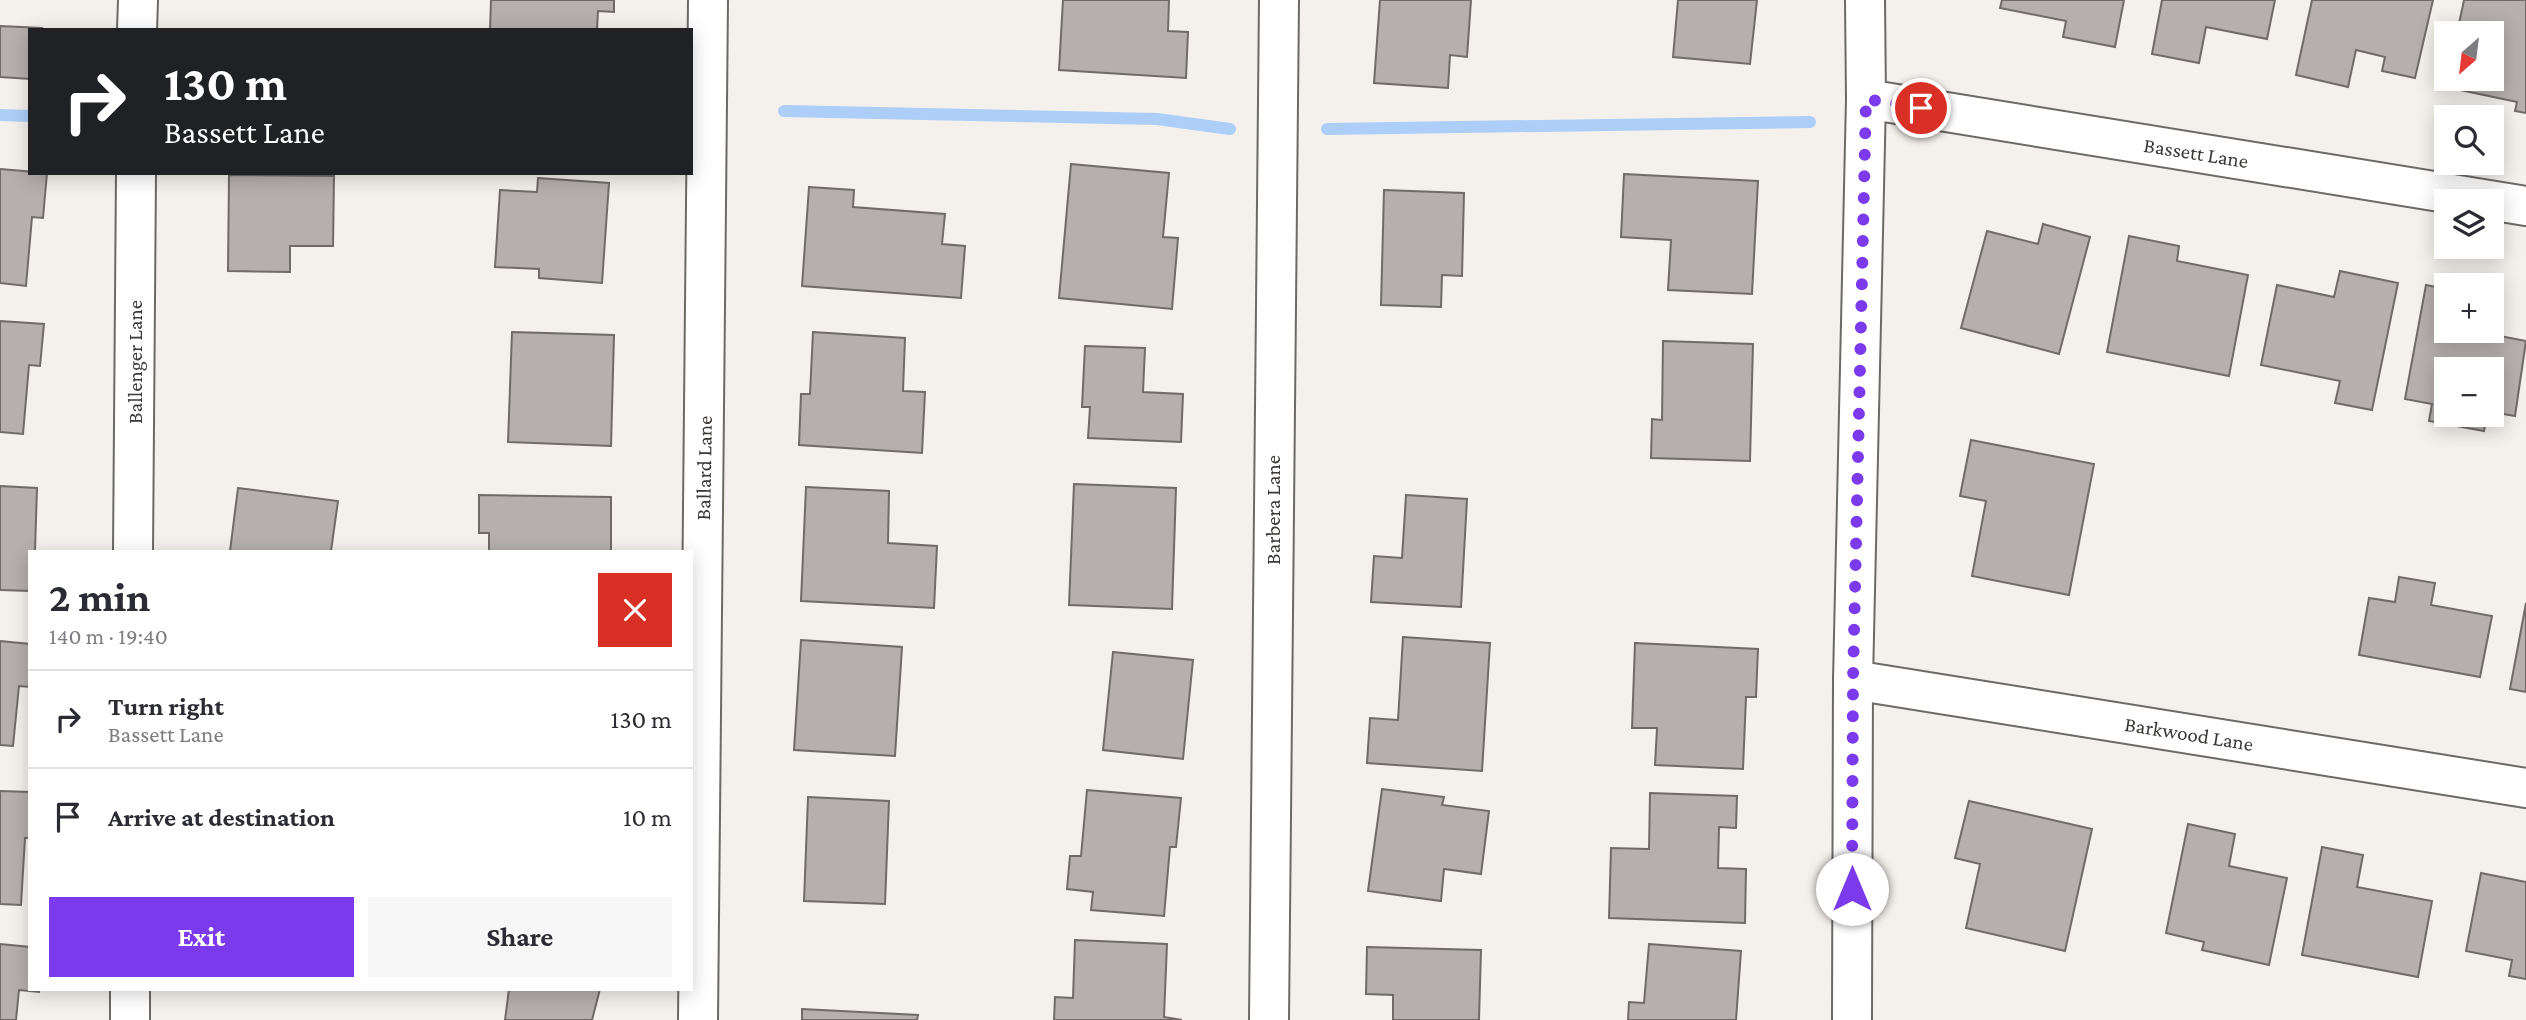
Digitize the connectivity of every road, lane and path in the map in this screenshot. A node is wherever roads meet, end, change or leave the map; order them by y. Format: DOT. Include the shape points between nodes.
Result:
graph roads {
  1 [pos="138,0"];
  2 [pos="708,0"];
  3 [pos="1279,0"];
  4 [pos="1865,0"];
  5 [pos="137,28"];
  6 [pos="1866,99"];
  7 [pos="136,175"];
  8 [pos="2526,206"];
  9 [pos="133,550"];
  10 [pos="1853,680"];
  11 [pos="2526,788"];
  12 [pos="130,991"];
  13 [pos="130,1020"];
  14 [pos="698,1020"];
  15 [pos="1269,1020"];
  16 [pos="1852,1020"];
  1 -- 5 [label="street"];
  2 -- 14 [label="street, Ballard Lane"];
  3 -- 15 [label="street, Barbera Lane"];
  4 -- 6 [label="street"];
  6 -- 8 [label="street, Bassett Lane"];
  6 -- 10 [label="street"];
  7 -- 9 [label="street, Ballenger Lane"];
  10 -- 11 [label="street, Barkwood Lane"];
  10 -- 16 [label="street"];
  12 -- 13 [label="street"];
}
